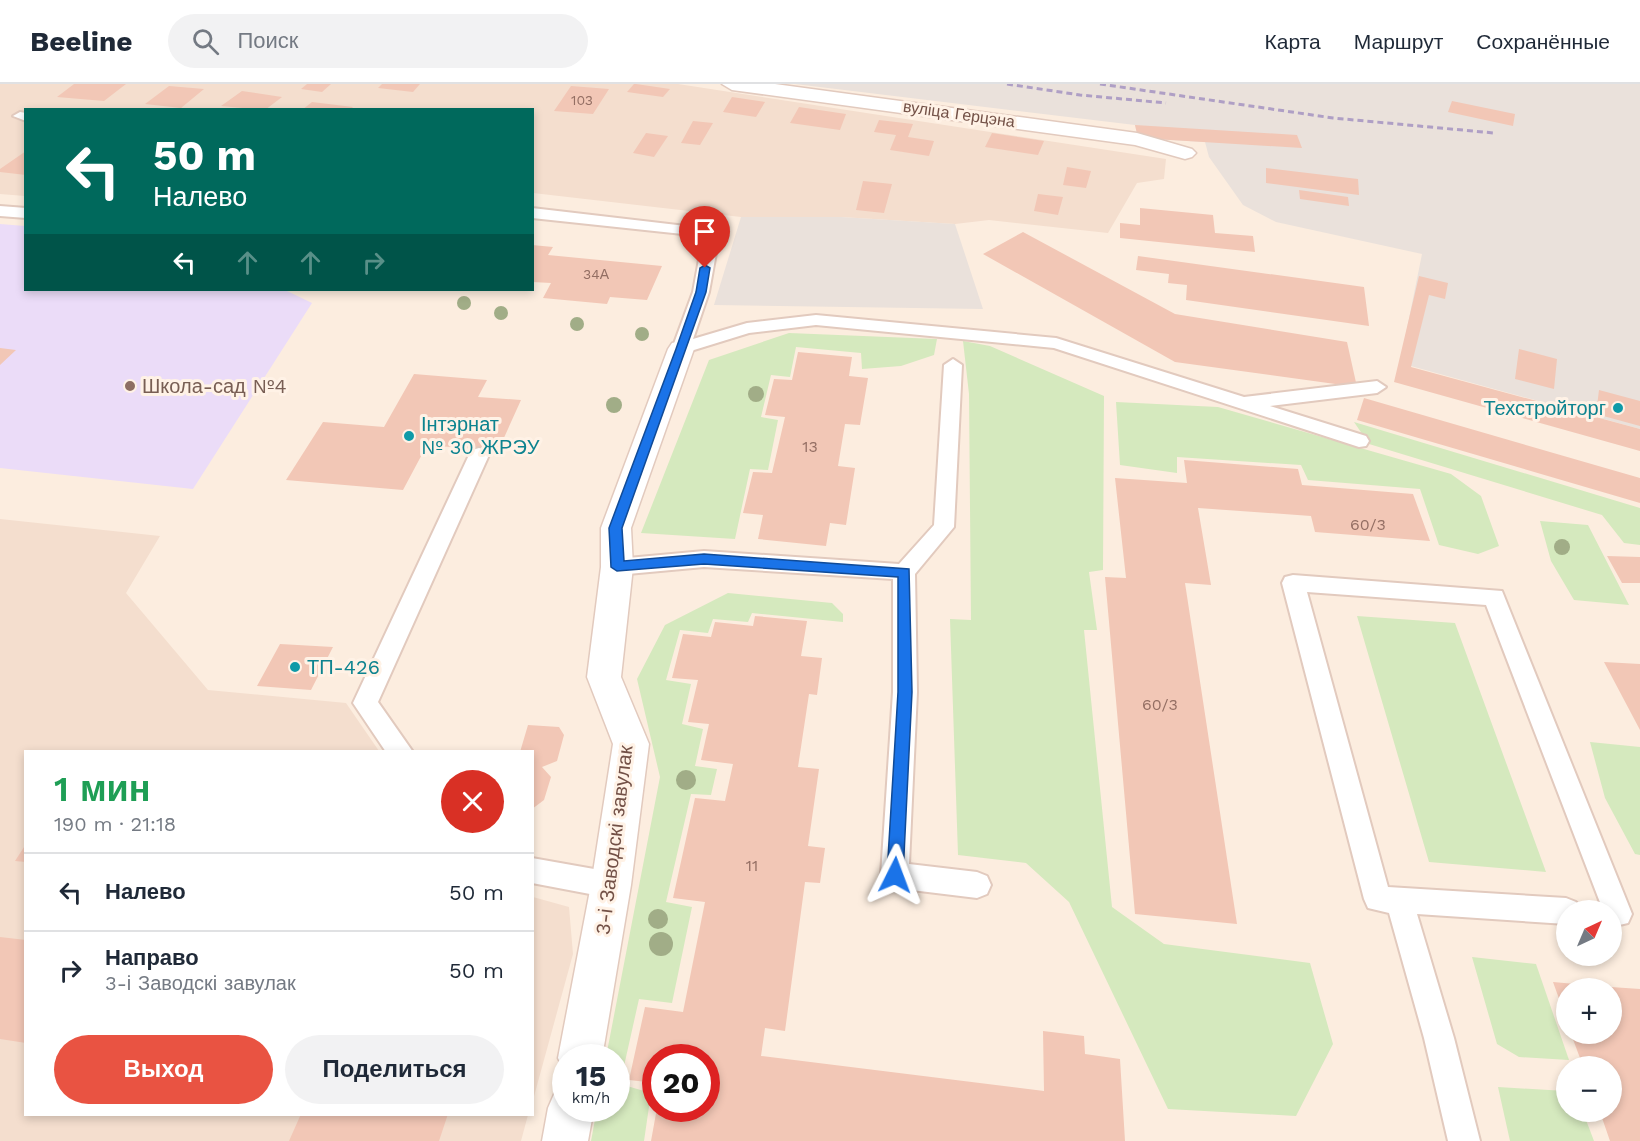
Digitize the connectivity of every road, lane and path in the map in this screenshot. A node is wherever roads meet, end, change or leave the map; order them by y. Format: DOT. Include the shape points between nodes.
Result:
graph roads {
  1 [pos="732,84"];
  2 [pos="1185,153"];
  3 [pos="0,211"];
  4 [pos="24,213"];
  5 [pos="534,213"];
  6 [pos="681,349"];
  7 [pos="953,365"];
  8 [pos="1377,387"];
  9 [pos="1241,403"];
  10 [pos="1359,441"];
  11 [pos="479,455"];
  12 [pos="617,567"];
  13 [pos="904,572"];
  14 [pos="399,750"];
  15 [pos="534,870"];
  16 [pos="611,885"];
  17 [pos="977,885"];
  18 [pos="1399,900"];
  19 [pos="1613,900"];
  20 [pos="1556,910"];
  21 [pos="583,1044"];
  22 [pos="568,1122"];
  23 [pos="565,1141"];
  24 [pos="1464,1141"];
  1 -- 2 [label="street, вуліца Герцэна" via="1137,139"];
  3 -- 4 [label="lane"];
  5 -- 6 [label="lane" via="697,231 710,242 701,292"];
  6 -- 9 [label="lane" via="747,328 816,320 1056,343"];
  6 -- 12 [label="street, 3-і Заводскі завулак" via="616,528"];
  7 -- 13 [label="lane" via="944,527"];
  8 -- 9 [label="lane"];
  9 -- 10 [label="lane"];
  11 -- 14 [label="lane" via="365,703"];
  12 -- 13 [label="lane" via="704,559"];
  12 -- 16 [label="street, 3-і Заводскі завулак" via="604,677 631,744"];
  13 -- 17 [label="lane" via="905,692 895,875"];
  15 -- 16 [label="lane"];
  16 -- 21 [label="street, 3-і Заводскі завулак"];
  18 -- 19 [label="lane" via="1378,899 1293,583 1494,597"];
  18 -- 20 [label="lane"];
  18 -- 24 [label="lane"];
  22 -- 23 [label="street"];
}
